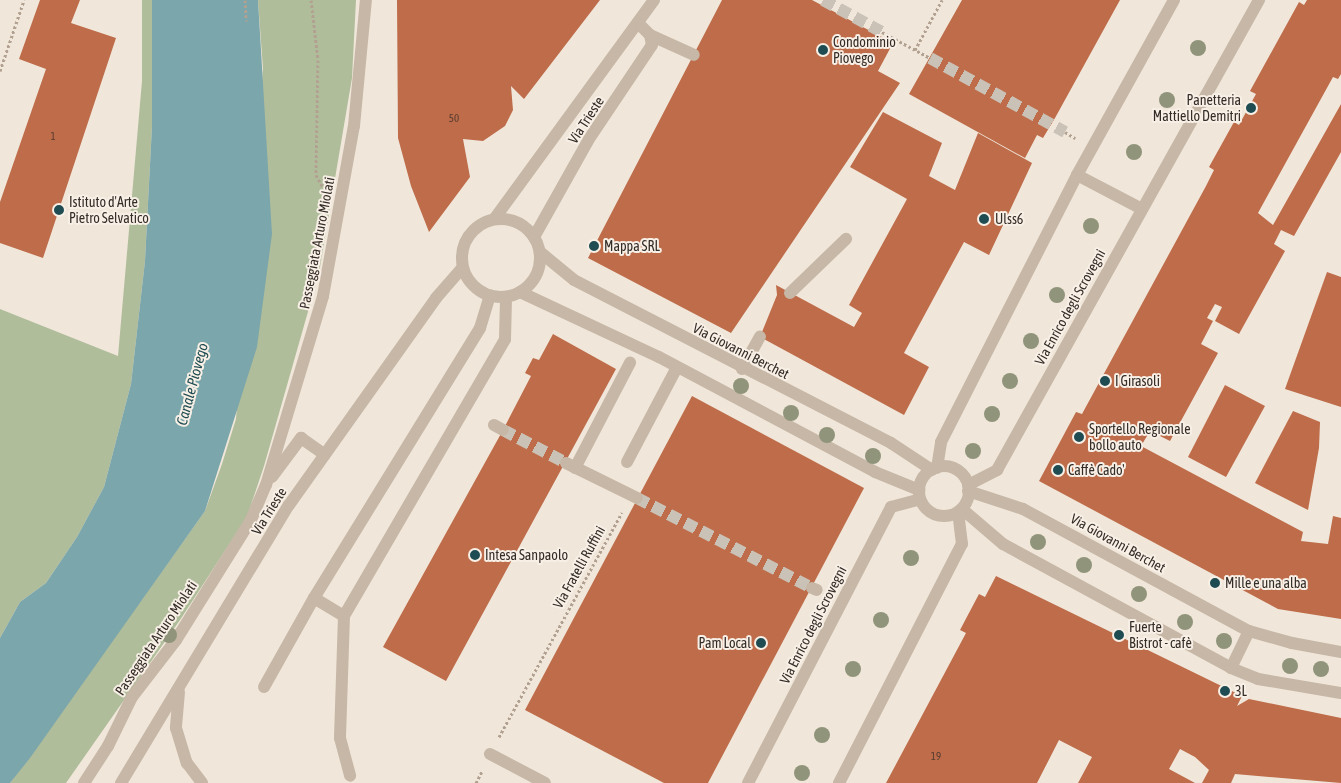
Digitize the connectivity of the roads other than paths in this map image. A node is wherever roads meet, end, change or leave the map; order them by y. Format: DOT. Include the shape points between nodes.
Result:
graph roads {
  1 [pos="366,0"];
  2 [pos="654,0"];
  3 [pos="1174,0"];
  4 [pos="1259,0"];
  5 [pos="638,23"];
  6 [pos="650,35"];
  7 [pos="694,55"];
  8 [pos="1077,175"];
  9 [pos="1142,209"];
  10 [pos="495,218"];
  11 [pos="534,237"];
  12 [pos="846,239"];
  13 [pos="540,252"];
  14 [pos="462,268"];
  15 [pos="520,292"];
  16 [pos="790,293"];
  17 [pos="490,296"];
  18 [pos="506,297"];
  19 [pos="760,338"];
  20 [pos="630,363"];
  21 [pos="677,367"];
  22 [pos="742,369"];
  23 [pos="325,455"];
  24 [pos="627,462"];
  25 [pos="934,469"];
  26 [pos="266,485"];
  27 [pos="968,488"];
  28 [pos="920,494"];
  29 [pos="634,496"];
  30 [pos="960,510"];
  31 [pos="314,598"];
  32 [pos="344,616"];
  33 [pos="1249,631"];
  34 [pos="1341,652"];
  35 [pos="1231,668"];
  36 [pos="264,686"];
  37 [pos="179,690"];
  38 [pos="1341,693"];
  39 [pos="490,754"];
  40 [pos="350,776"];
  41 [pos="84,783"];
  42 [pos="121,783"];
  43 [pos="202,783"];
  44 [pos="545,783"];
  45 [pos="748,783"];
  46 [pos="839,783"];
  1 -- 26 [label="street, Passeggiata Arturo Miolati" via="354,126 324,296"];
  2 -- 5 [label="street, Via Trieste"];
  3 -- 8 [label="street"];
  4 -- 9 [label="street, Via Enrico degli Scrovegni"];
  5 -- 6 [label="street"];
  5 -- 10 [label="street, Via Trieste"];
  6 -- 7 [label="street"];
  6 -- 11 [label="street, Via Trieste" via="652,45 589,139"];
  8 -- 9 [label="street"];
  8 -- 25 [label="street" via="941,442"];
  9 -- 27 [label="street, Via Enrico degli Scrovegni" via="997,470"];
  10 -- 11 [label="street" via="522,224"];
  10 -- 14 [label="street, Via Trieste" via="467,236"];
  11 -- 13 [label="street"];
  12 -- 16 [label="street"];
  13 -- 15 [label="street" via="536,276"];
  13 -- 22 [label="street, Via Giovanni Berchet" via="574,280"];
  14 -- 17 [label="street" via="473,286"];
  14 -- 23 [label="street, Via Trieste" via="436,298"];
  15 -- 18 [label="street"];
  15 -- 21 [label="street"];
  17 -- 18 [label="street"];
  17 -- 31 [label="street" via="480,328"];
  18 -- 32 [label="street" via="505,339"];
  19 -- 22 [label="street"];
  20 -- 29 [label="street" via="571,466"];
  21 -- 24 [label="street"];
  21 -- 28 [label="street"];
  22 -- 25 [label="street, Via Giovanni Berchet" via="891,443"];
  23 -- 26 [label="street, Passeggiata Arturo Miolati" via="301,438"];
  23 -- 37 [label="street, Via Trieste" via="289,505"];
  25 -- 27 [label="street" via="959,472"];
  25 -- 28 [label="street" via="925,475"];
  26 -- 41 [label="street, Passeggiata Arturo Miolati" via="251,520 176,640 163,652 132,697 108,746"];
  27 -- 30 [label="street"];
  27 -- 33 [label="street, Via Giovanni Berchet" via="1024,508"];
  28 -- 30 [label="street" via="924,507 940,516"];
  28 -- 45 [label="street, Via Enrico degli Scrovegni" via="891,507"];
  30 -- 35 [label="street" via="1003,544"];
  30 -- 46 [label="street" via="962,544"];
  31 -- 32 [label="street"];
  31 -- 36 [label="street"];
  32 -- 40 [label="street" via="340,738"];
  33 -- 34 [label="street, Via Giovanni Berchet"];
  33 -- 35 [label="street"];
  35 -- 38 [label="street" via="1258,679"];
  37 -- 42 [label="street, Via Trieste"];
  37 -- 43 [label="street" via="176,728 187,763"];
  39 -- 44 [label="street"];
}
